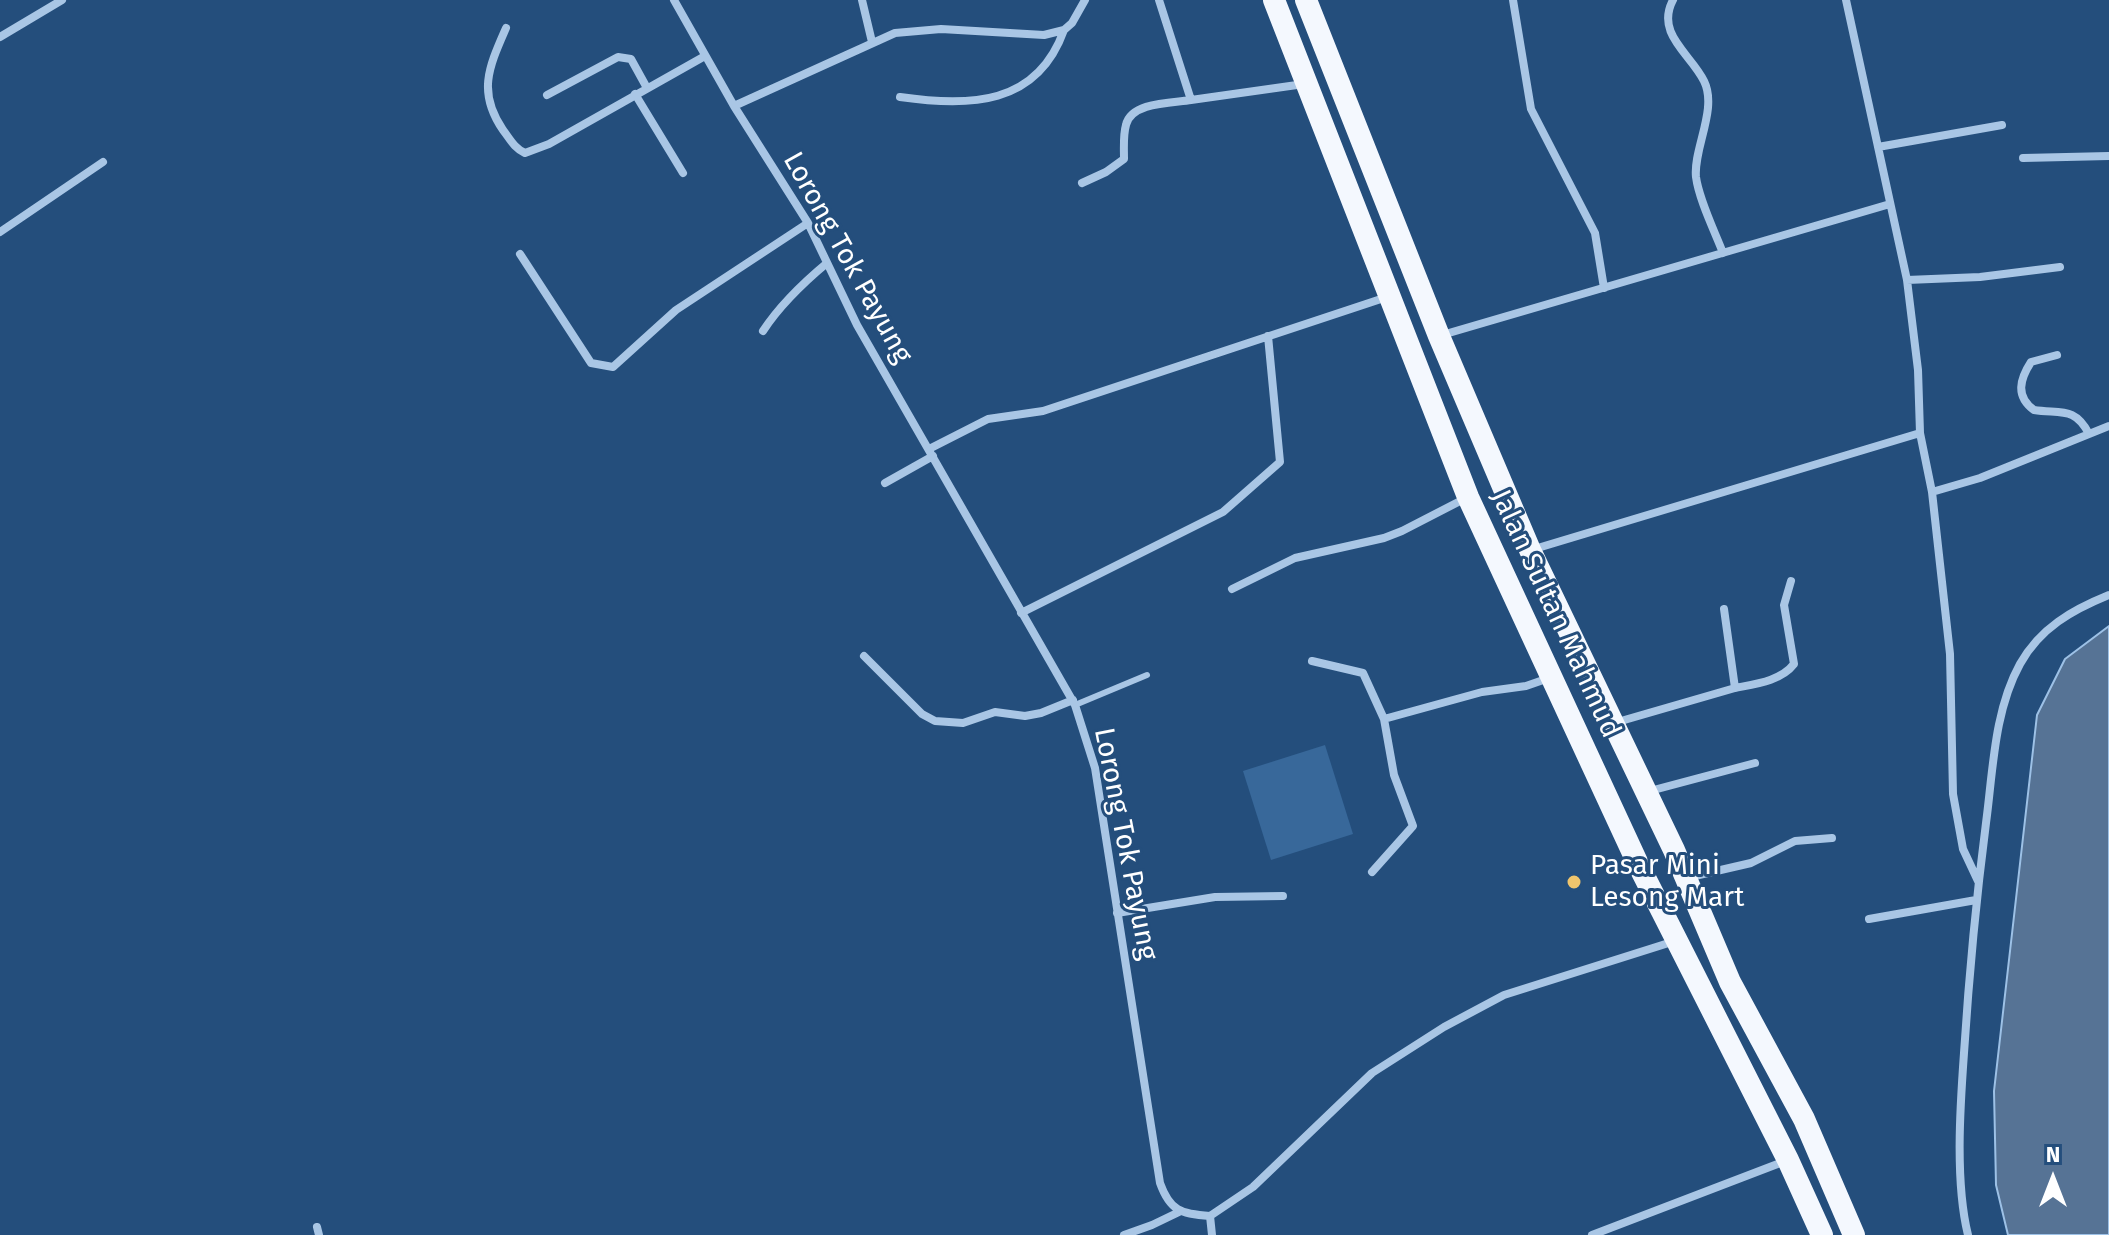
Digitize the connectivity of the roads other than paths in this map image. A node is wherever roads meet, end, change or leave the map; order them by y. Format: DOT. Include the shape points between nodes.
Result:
graph roads {
  1 [pos="62,0"];
  2 [pos="674,0"];
  3 [pos="862,0"];
  4 [pos="1085,0"];
  5 [pos="1159,0"];
  6 [pos="1274,0"];
  7 [pos="1306,0"];
  8 [pos="1513,0"];
  9 [pos="1673,0"];
  10 [pos="1846,0"];
  11 [pos="506,28"];
  12 [pos="1064,30"];
  13 [pos="0,37"];
  14 [pos="872,42"];
  15 [pos="705,56"];
  16 [pos="1307,83"];
  17 [pos="647,88"];
  18 [pos="635,94"];
  19 [pos="547,95"];
  20 [pos="900,97"];
  21 [pos="1191,100"];
  22 [pos="734,106"];
  23 [pos="2002,125"];
  24 [pos="1878,147"];
  25 [pos="2109,156"];
  26 [pos="2023,158"];
  27 [pos="103,162"];
  28 [pos="683,173"];
  29 [pos="1082,183"];
  30 [pos="1890,204"];
  31 [pos="808,223"];
  32 [pos="0,232"];
  33 [pos="1723,253"];
  34 [pos="520,254"];
  35 [pos="827,263"];
  36 [pos="2060,267"];
  37 [pos="1907,280"];
  38 [pos="1604,288"];
  39 [pos="1391,296"];
  40 [pos="763,331"];
  41 [pos="1268,336"];
  42 [pos="1439,336"];
  43 [pos="2057,355"];
  44 [pos="2109,426"];
  45 [pos="1920,433"];
  46 [pos="2089,434"];
  47 [pos="931,452"];
  48 [pos="885,483"];
  49 [pos="1932,492"];
  50 [pos="1468,497"];
  51 [pos="1530,550"];
  52 [pos="1791,581"];
  53 [pos="1232,589"];
  54 [pos="2109,595"];
  55 [pos="1724,609"];
  56 [pos="1021,613"];
  57 [pos="864,656"];
  58 [pos="1312,661"];
  59 [pos="1147,675"];
  60 [pos="1550,678"];
  61 [pos="1735,688"];
  62 [pos="1074,702"];
  63 [pos="1384,719"];
  64 [pos="1613,723"];
  65 [pos="1755,763"];
  66 [pos="1646,792"];
  67 [pos="1832,838"];
  68 [pos="1674,850"];
  69 [pos="1638,864"];
  70 [pos="1372,872"];
  71 [pos="1685,878"];
  72 [pos="1978,881"];
  73 [pos="1283,896"];
  74 [pos="1976,900"];
  75 [pos="1117,913"];
  76 [pos="1869,919"];
  77 [pos="1676,941"];
  78 [pos="1788,1160"];
  79 [pos="1179,1212"];
  80 [pos="1210,1216"];
  81 [pos="1124,1235"];
  82 [pos="1212,1235"];
  83 [pos="1592,1235"];
  84 [pos="1822,1235"];
  85 [pos="1854,1235"];
  86 [pos="1968,1235"];
  1 -- 13 [label="street"];
  2 -- 15 [label="street, Lorong Tok Payung"];
  3 -- 14 [label="street"];
  4 -- 12 [label="street"];
  5 -- 21 [label="street"];
  6 -- 16 [label="highway, Jalan Sultan Mahmud"];
  7 -- 42 [label="highway, Jalan Sultan Mahmud"];
  8 -- 38 [label="street" via="1531,109 1595,233"];
  9 -- 33 [label="street" via="1668,9 1674,43 1705,82 1707,112 1696,179"];
  10 -- 24 [label="street"];
  11 -- 18 [label="street" via="486,92 492,113 518,150 525,153 549,144"];
  12 -- 14 [label="street" via="1044,35 941,29 895,33"];
  12 -- 20 [label="street" via="1047,65 1003,95 950,102"];
  14 -- 22 [label="street"];
  15 -- 17 [label="street"];
  15 -- 22 [label="street, Lorong Tok Payung"];
  16 -- 21 [label="street"];
  16 -- 39 [label="highway, Jalan Sultan Mahmud"];
  17 -- 18 [label="street"];
  17 -- 19 [label="street" via="631,59 618,57"];
  18 -- 28 [label="street"];
  21 -- 29 [label="street" via="1145,107 1131,115 1124,159"];
  22 -- 31 [label="street, Lorong Tok Payung"];
  23 -- 24 [label="street"];
  24 -- 30 [label="street"];
  25 -- 26 [label="street"];
  27 -- 32 [label="street"];
  30 -- 33 [label="street"];
  30 -- 37 [label="street"];
  31 -- 34 [label="street" via="676,310 613,367 591,363"];
  31 -- 35 [label="street, Lorong Tok Payung"];
  33 -- 38 [label="street"];
  35 -- 40 [label="street"];
  35 -- 47 [label="street, Lorong Tok Payung"];
  36 -- 37 [label="street"];
  37 -- 45 [label="street"];
  38 -- 42 [label="street"];
  39 -- 41 [label="street"];
  39 -- 50 [label="highway, Jalan Sultan Mahmud"];
  41 -- 47 [label="street" via="1043,411 988,419"];
  41 -- 56 [label="street" via="1280,462 1223,512"];
  42 -- 51 [label="highway, Jalan Sultan Mahmud"];
  43 -- 46 [label="street" via="2031,362 2021,378 2023,398 2034,410 2071,412"];
  44 -- 46 [label="street"];
  45 -- 49 [label="street"];
  45 -- 51 [label="street"];
  46 -- 49 [label="street"];
  47 -- 48 [label="street"];
  47 -- 56 [label="street, Lorong Tok Payung"];
  49 -- 72 [label="street" via="1950,654 1953,794 1963,849"];
  50 -- 53 [label="street" via="1402,531 1295,558"];
  50 -- 60 [label="highway, Jalan Sultan Mahmud"];
  51 -- 64 [label="highway, Jalan Sultan Mahmud"];
  52 -- 61 [label="street" via="1784,605 1794,664 1766,682"];
  54 -- 72 [label="street" via="2065,615 2030,647 2018,667 1998,735"];
  55 -- 61 [label="street"];
  56 -- 62 [label="street, Lorong Tok Payung"];
  57 -- 62 [label="street" via="935,721 963,723 995,712 1025,716"];
  58 -- 63 [label="street" via="1363,673"];
  59 -- 62 [label="lane"];
  60 -- 63 [label="street"];
  60 -- 69 [label="highway, Jalan Sultan Mahmud"];
  61 -- 64 [label="street"];
  62 -- 75 [label="street, Lorong Tok Payung" via="1095,768"];
  63 -- 70 [label="street" via="1394,775 1413,826"];
  64 -- 66 [label="highway, Jalan Sultan Mahmud"];
  65 -- 66 [label="street"];
  66 -- 68 [label="highway, Jalan Sultan Mahmud"];
  67 -- 71 [label="street" via="1795,841 1751,863"];
  68 -- 69 [label="highway"];
  68 -- 71 [label="highway, Jalan Sultan Mahmud"];
  69 -- 77 [label="highway, Jalan Sultan Mahmud"];
  71 -- 85 [label="highway, Jalan Sultan Mahmud" via="1730,982 1804,1119"];
  72 -- 74 [label="street"];
  73 -- 75 [label="street" via="1215,897"];
  74 -- 76 [label="street"];
  74 -- 86 [label="street" via="1961,1089"];
  75 -- 79 [label="street, Lorong Tok Payung" via="1160,1183 1166,1200"];
  77 -- 78 [label="highway, Jalan Sultan Mahmud"];
  77 -- 80 [label="street" via="1504,995 1444,1027 1372,1073 1253,1187"];
  78 -- 83 [label="street"];
  78 -- 84 [label="highway, Jalan Sultan Mahmud"];
  79 -- 80 [label="street"];
  79 -- 81 [label="street"];
  80 -- 82 [label="street"];
}
